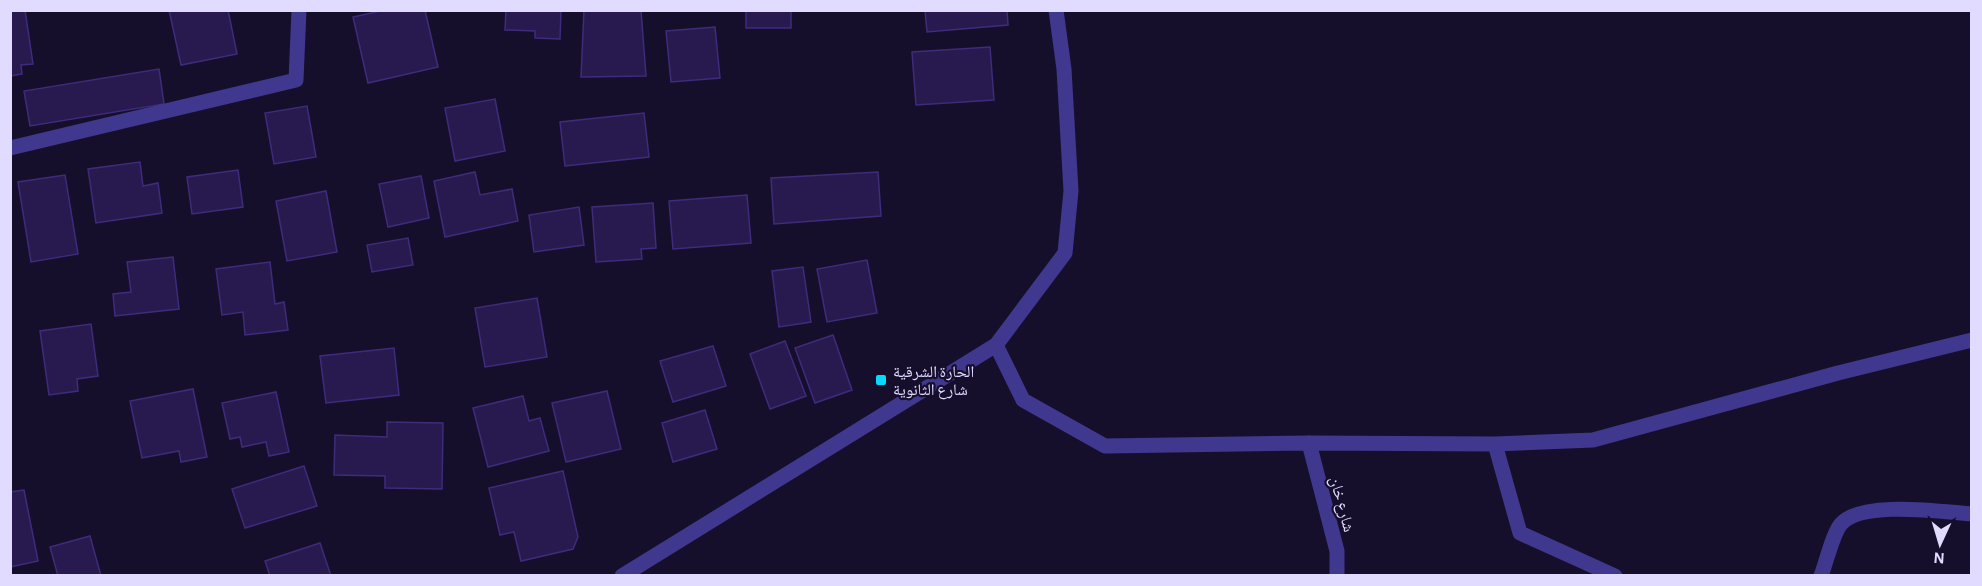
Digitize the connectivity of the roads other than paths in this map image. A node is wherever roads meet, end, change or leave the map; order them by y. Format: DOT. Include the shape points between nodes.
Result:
graph roads {
  1 [pos="299,10"];
  2 [pos="1056,10"];
  3 [pos="10,148"];
  4 [pos="1971,340"];
  5 [pos="996,345"];
  6 [pos="1309,443"];
  7 [pos="1495,444"];
  8 [pos="1971,514"];
  9 [pos="622,576"];
  10 [pos="1337,576"];
  11 [pos="1615,576"];
  12 [pos="1821,576"];
  1 -- 3 [label="street" via="296,80"];
  2 -- 5 [label="street" via="1064,69 1071,191 1065,253"];
  4 -- 7 [label="street" via="1593,440"];
  5 -- 6 [label="street" via="1023,400 1105,446"];
  5 -- 9 [label="street"];
  6 -- 7 [label="street"];
  6 -- 10 [label="street, شارع خان" via="1337,551"];
  7 -- 11 [label="street" via="1520,532"];
  8 -- 12 [label="street" via="1904,510 1860,513 1841,524"];
}
